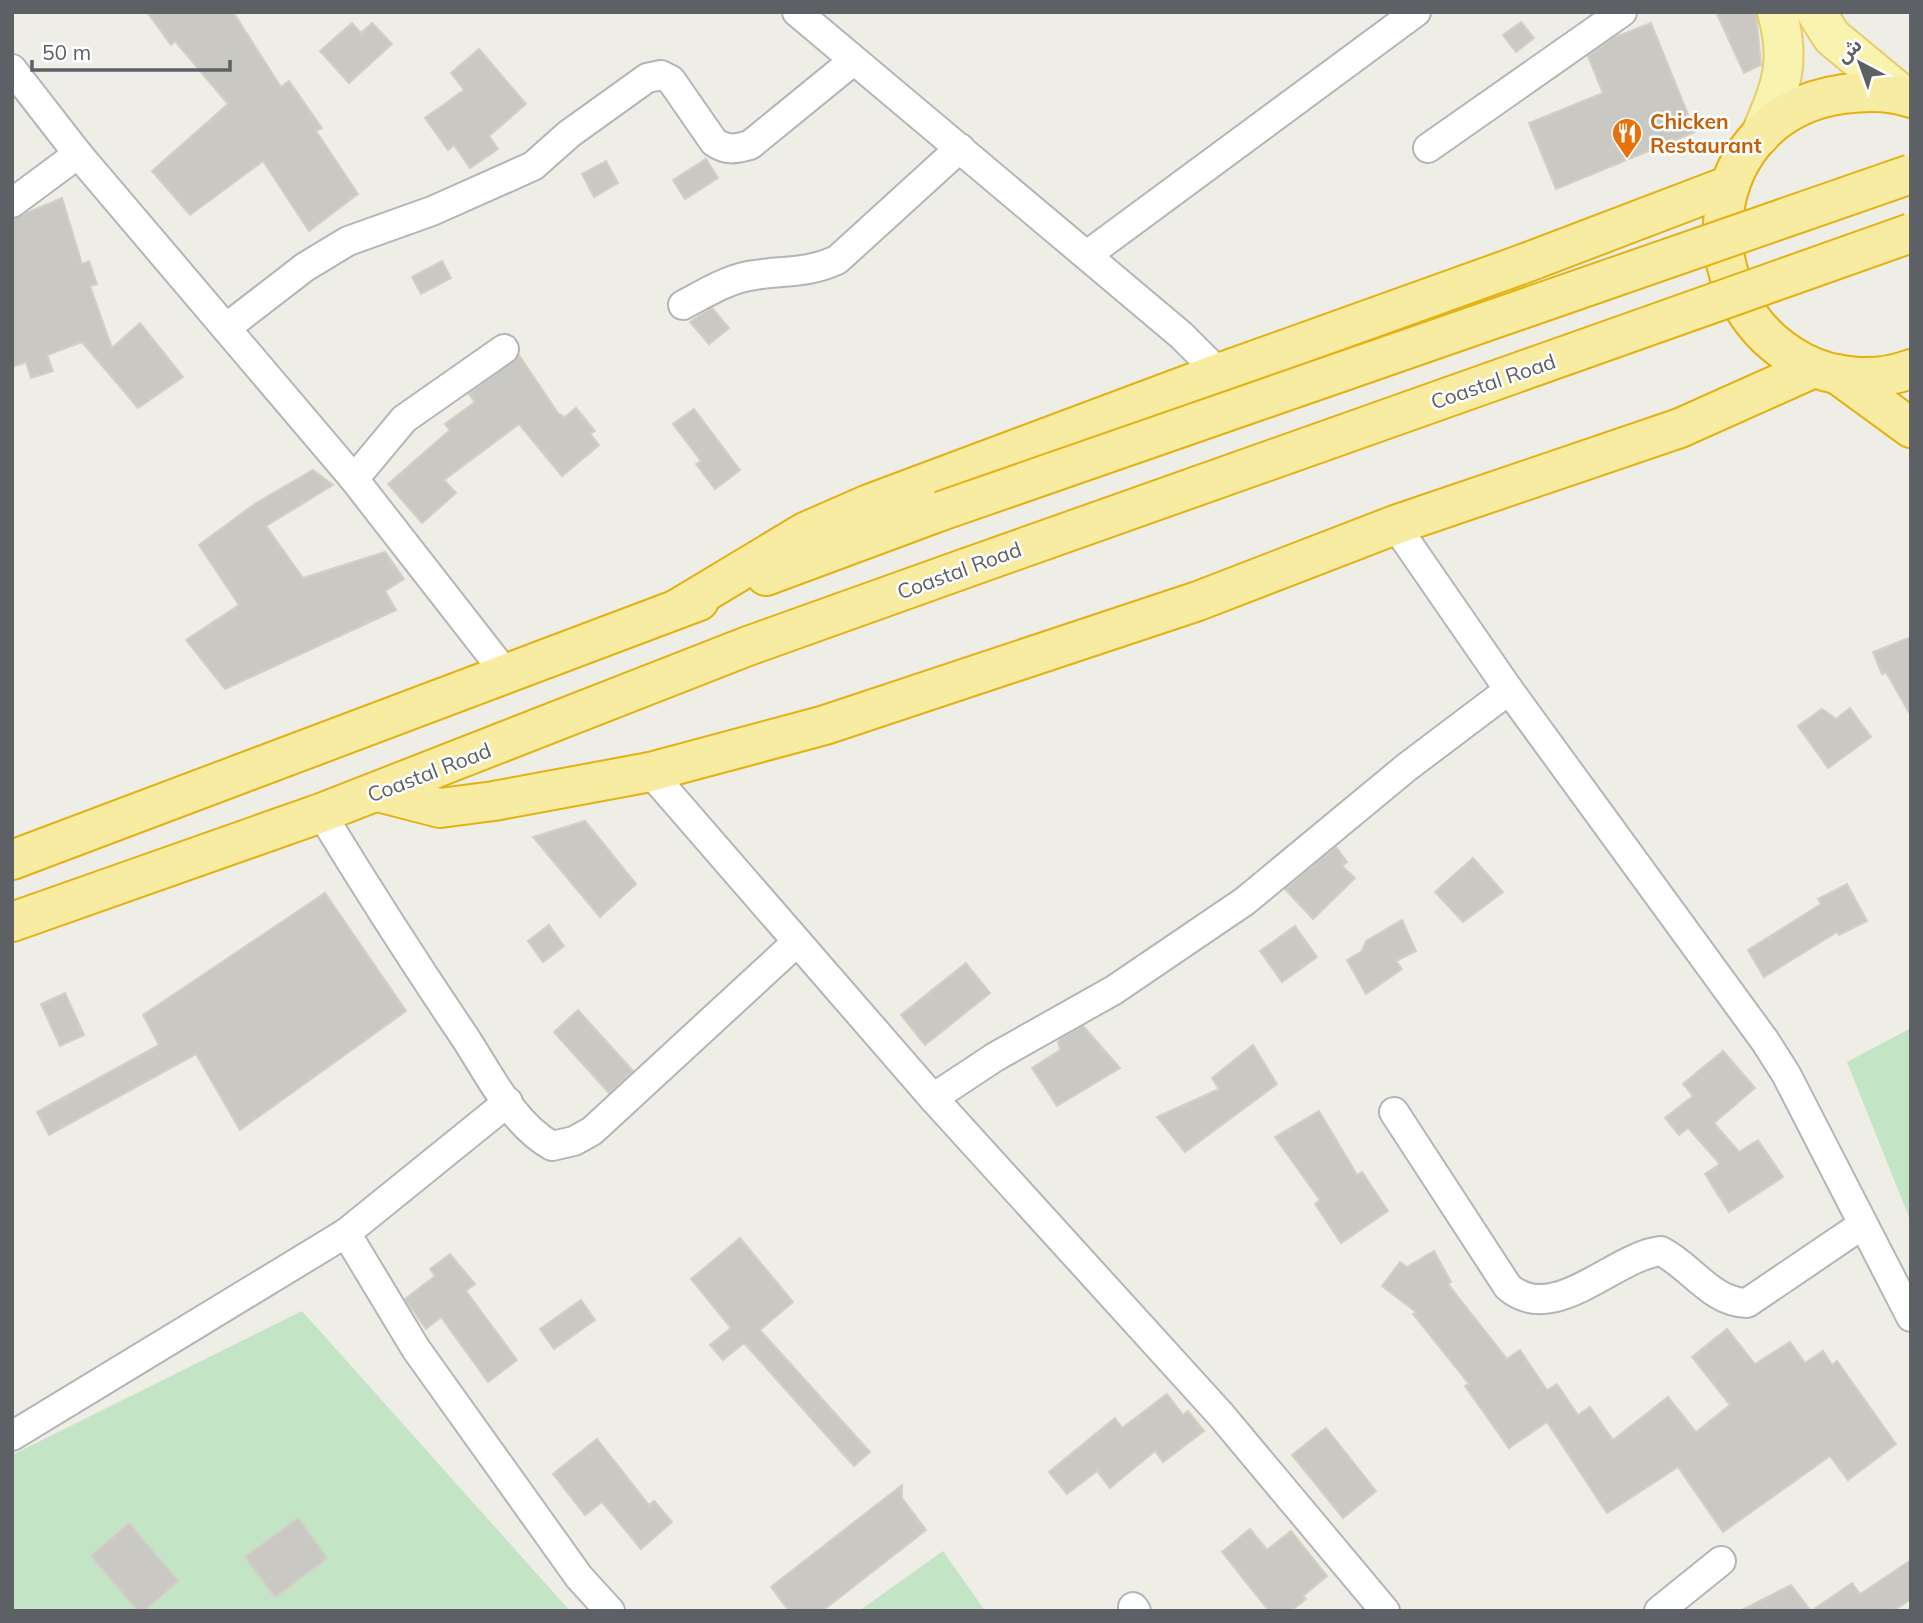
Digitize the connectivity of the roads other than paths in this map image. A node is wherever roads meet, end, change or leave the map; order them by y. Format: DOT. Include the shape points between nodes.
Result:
graph roads {
  1 [pos="797,12"];
  2 [pos="1416,12"];
  3 [pos="1622,12"];
  4 [pos="1777,12"];
  5 [pos="1816,12"];
  6 [pos="853,61"];
  7 [pos="12,69"];
  8 [pos="1907,97"];
  9 [pos="1760,136"];
  10 [pos="960,148"];
  11 [pos="1428,148"];
  12 [pos="78,154"];
  13 [pos="1911,174"];
  14 [pos="1730,185"];
  15 [pos="12,203"];
  16 [pos="1911,233"];
  17 [pos="1087,255"];
  18 [pos="683,305"];
  19 [pos="226,328"];
  20 [pos="504,349"];
  21 [pos="1911,369"];
  22 [pos="1826,371"];
  23 [pos="1219,373"];
  24 [pos="1911,428"];
  25 [pos="354,479"];
  26 [pos="1395,525"];
  27 [pos="677,609"];
  28 [pos="506,674"];
  29 [pos="1509,690"];
  30 [pos="650,772"];
  31 [pos="378,792"];
  32 [pos="321,813"];
  33 [pos="12,860"];
  34 [pos="12,922"];
  35 [pos="797,942"];
  36 [pos="933,1098"];
  37 [pos="508,1102"];
  38 [pos="1394,1112"];
  39 [pos="1862,1225"];
  40 [pos="346,1233"];
  41 [pos="1911,1317"];
  42 [pos="12,1436"];
  43 [pos="1721,1561"];
  44 [pos="610,1611"];
  45 [pos="1385,1611"];
  46 [pos="1658,1611"];
  1 -- 6 [label="street"];
  2 -- 17 [label="street"];
  3 -- 11 [label="street"];
  4 -- 9 [label="main road" via="1785,70"];
  5 -- 8 [label="main road" via="1832,37"];
  6 -- 10 [label="street"];
  6 -- 19 [label="street" via="750,145 734,149 714,142 671,80 661,75 647,78 533,166 348,242 304,267"];
  7 -- 12 [label="street"];
  8 -- 9 [label="highway" via="1864,91 1826,96 1790,112"];
  9 -- 14 [label="highway"];
  10 -- 17 [label="street"];
  10 -- 18 [label="street" via="836,260 813,271 725,282"];
  12 -- 15 [label="street"];
  12 -- 19 [label="street"];
  13 -- 27 [label="highway, bridge" via="941,511"];
  14 -- 22 [label="highway" via="1722,221 1734,294 1754,325 1781,351"];
  14 -- 23 [label="highway"];
  16 -- 31 [label="highway, Coastal Road, bridge" via="748,646"];
  17 -- 23 [label="street"];
  19 -- 25 [label="street"];
  20 -- 25 [label="street" via="404,419"];
  21 -- 22 [label="highway" via="1872,377"];
  22 -- 24 [label="highway"];
  22 -- 26 [label="highway" via="1680,428"];
  23 -- 27 [label="highway" via="869,504 805,532"];
  25 -- 28 [label="street"];
  26 -- 29 [label="street"];
  26 -- 30 [label="highway" via="1198,601 994,671 825,725"];
  27 -- 28 [label="highway"];
  28 -- 33 [label="highway"];
  29 -- 36 [label="street" via="1234,908 1114,990"];
  29 -- 39 [label="street" via="1748,1016 1786,1074"];
  30 -- 31 [label="highway" via="440,808"];
  30 -- 35 [label="street"];
  31 -- 32 [label="highway, Coastal Road"];
  32 -- 34 [label="highway, Coastal Road"];
  32 -- 37 [label="street"];
  35 -- 36 [label="street"];
  35 -- 37 [label="street" via="592,1131 574,1141 552,1146 534,1136"];
  36 -- 45 [label="street" via="1221,1415"];
  37 -- 40 [label="street"];
  38 -- 39 [label="street" via="1508,1287 1531,1299 1552,1300 1661,1251 1714,1293 1732,1303 1747,1303"];
  39 -- 41 [label="street"];
  40 -- 42 [label="street"];
  40 -- 44 [label="street" via="416,1349 579,1577"];
  43 -- 46 [label="street"];
}
